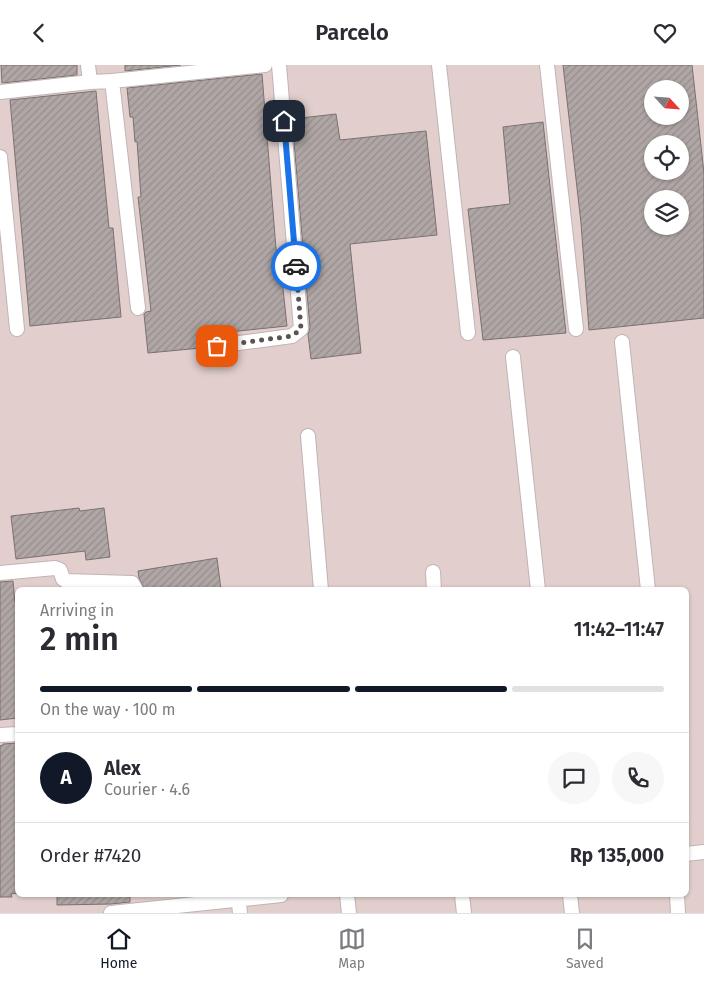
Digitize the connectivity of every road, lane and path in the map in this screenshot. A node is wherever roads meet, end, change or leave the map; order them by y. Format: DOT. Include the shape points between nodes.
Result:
graph roads {
  1 [pos="88,65"];
  2 [pos="265,65"];
  3 [pos="279,65"];
  4 [pos="439,65"];
  5 [pos="547,65"];
  6 [pos="90,81"];
  7 [pos="112,81"];
  8 [pos="0,92"];
  9 [pos="0,157"];
  10 [pos="6,289"];
  11 [pos="138,308"];
  12 [pos="17,329"];
  13 [pos="576,329"];
  14 [pos="468,333"];
  15 [pos="622,342"];
  16 [pos="217,346"];
  17 [pos="513,357"];
  18 [pos="308,437"];
  19 [pos="433,572"];
  20 [pos="0,573"];
  21 [pos="134,587"];
  22 [pos="321,587"];
  23 [pos="434,587"];
  24 [pos="538,587"];
  25 [pos="648,587"];
  26 [pos="0,735"];
  27 [pos="15,735"];
  28 [pos="704,852"];
  29 [pos="689,854"];
  30 [pos="269,897"];
  31 [pos="347,897"];
  32 [pos="462,897"];
  33 [pos="570,897"];
  34 [pos="677,897"];
  35 [pos="238,902"];
  36 [pos="136,912"];
  37 [pos="112,913"];
  38 [pos="349,913"];
  39 [pos="464,913"];
  40 [pos="572,913"];
  41 [pos="678,913"];
  1 -- 6 [label="lane"];
  2 -- 7 [label="lane"];
  3 -- 16 [label="lane" via="301,329 292,336"];
  4 -- 14 [label="lane"];
  5 -- 13 [label="lane"];
  6 -- 7 [label="lane"];
  6 -- 8 [label="lane"];
  7 -- 11 [label="lane"];
  9 -- 10 [label="lane"];
  10 -- 12 [label="lane"];
  15 -- 25 [label="lane"];
  17 -- 24 [label="lane"];
  18 -- 22 [label="lane"];
  19 -- 23 [label="lane"];
  20 -- 21 [label="lane" via="55,568 60,570 66,581 132,583"];
  26 -- 27 [label="lane"];
  28 -- 29 [label="lane"];
  30 -- 35 [label="lane"];
  31 -- 38 [label="lane"];
  32 -- 39 [label="lane"];
  33 -- 40 [label="lane"];
  34 -- 41 [label="lane"];
  35 -- 36 [label="lane"];
  36 -- 37 [label="lane"];
}
